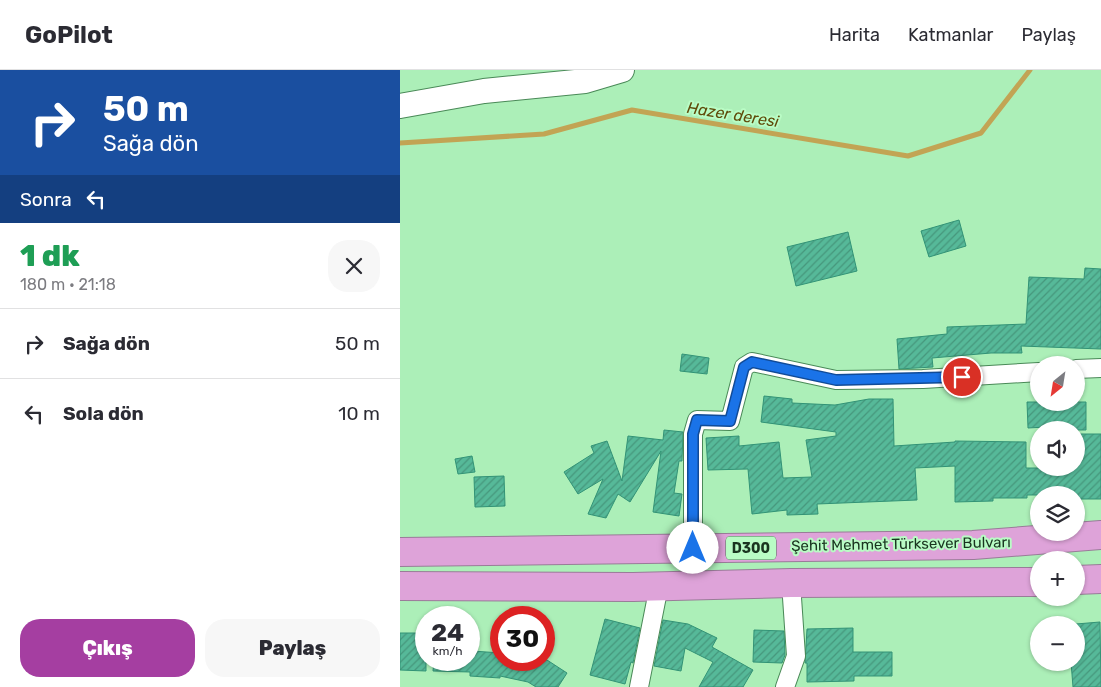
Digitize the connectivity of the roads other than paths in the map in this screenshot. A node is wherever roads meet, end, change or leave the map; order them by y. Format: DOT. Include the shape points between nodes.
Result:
graph roads {
  1 [pos="622,70"];
  2 [pos="400,106"];
  3 [pos="1101,368"];
  4 [pos="1085,369"];
  5 [pos="1030,373"];
  6 [pos="1101,535"];
  7 [pos="693,548"];
  8 [pos="400,552"];
  9 [pos="1101,579"];
  10 [pos="1085,580"];
  11 [pos="791,583"];
  12 [pos="1030,583"];
  13 [pos="400,586"];
  14 [pos="659,586"];
  15 [pos="639,687"];
  16 [pos="785,687"];
  1 -- 2 [label="street" via="585,81 484,91"];
  3 -- 4 [label="street"];
  5 -- 7 [label="street" via="836,380 752,362 744,367 730,421 697,420 693,434"];
  6 -- 7 [label="highway, Şehit Mehmet Türksever Bulvarı / D300" via="973,545"];
  7 -- 8 [label="highway, Şehit Mehmet Türksever Bulvarı / D300"];
  9 -- 10 [label="highway"];
  11 -- 12 [label="highway"];
  11 -- 14 [label="highway"];
  11 -- 16 [label="street" via="796,656"];
  13 -- 14 [label="highway"];
  14 -- 15 [label="street"];
}
